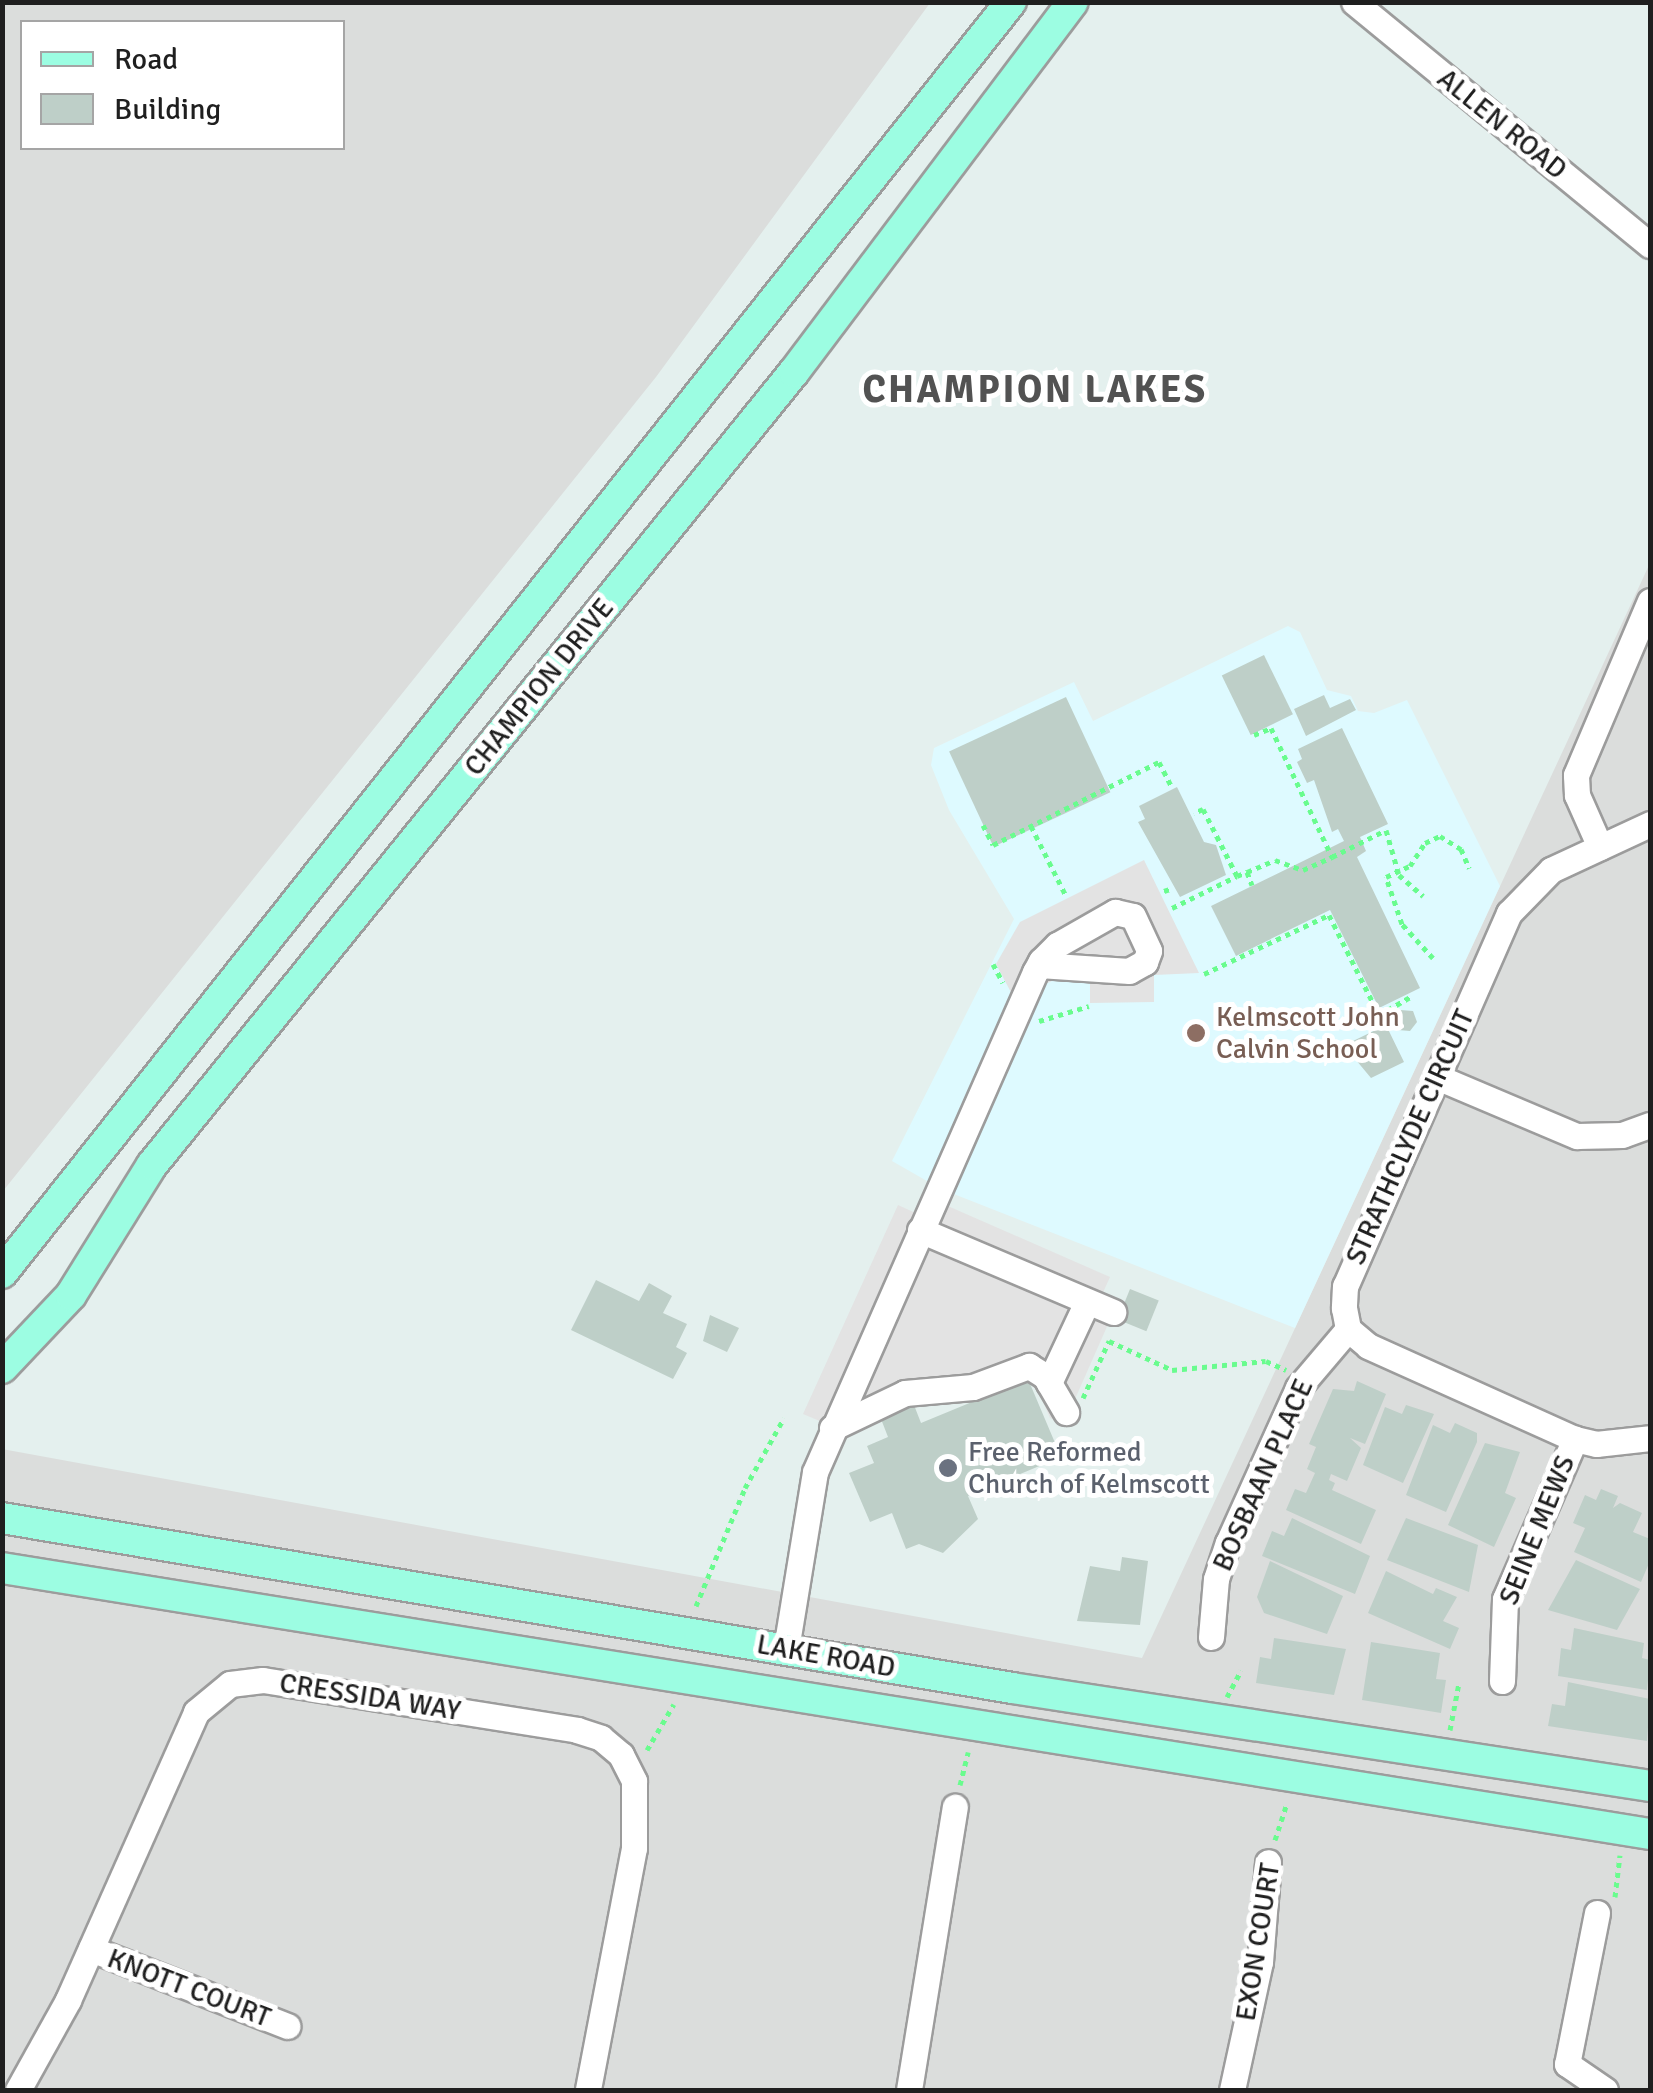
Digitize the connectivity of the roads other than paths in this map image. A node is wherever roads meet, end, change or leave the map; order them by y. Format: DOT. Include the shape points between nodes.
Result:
graph roads {
  1 [pos="1011,2"];
  2 [pos="1073,2"];
  3 [pos="1354,2"];
  4 [pos="1650,245"];
  5 [pos="1650,601"];
  6 [pos="1650,824"];
  7 [pos="1600,848"];
  8 [pos="1039,965"];
  9 [pos="1437,1076"];
  10 [pos="1650,1126"];
  11 [pos="920,1230"];
  12 [pos="2,1273"];
  13 [pos="1086,1304"];
  14 [pos="1113,1312"];
  15 [pos="1348,1329"];
  16 [pos="2,1368"];
  17 [pos="1050,1383"];
  18 [pos="1071,1406"];
  19 [pos="832,1428"];
  20 [pos="1650,1438"];
  21 [pos="1575,1439"];
  22 [pos="2,1518"];
  23 [pos="2,1568"];
  24 [pos="1210,1637"];
  25 [pos="786,1649"];
  26 [pos="1502,1681"];
  27 [pos="777,1695"];
  28 [pos="1650,1786"];
  29 [pos="954,1807"];
  30 [pos="1650,1834"];
  31 [pos="1268,1862"];
  32 [pos="1598,1913"];
  33 [pos="91,1949"];
  34 [pos="287,2026"];
  35 [pos="18,2090"];
  36 [pos="588,2090"];
  37 [pos="909,2090"];
  38 [pos="1232,2090"];
  39 [pos="1604,2090"];
  1 -- 12 [label="main road, CHAMPION DRIVE"];
  2 -- 16 [label="main road, CHAMPION DRIVE" via="794,372 152,1165 71,1295"];
  3 -- 4 [label="street, ALLEN ROAD"];
  5 -- 7 [label="street" via="1576,775 1577,796"];
  6 -- 7 [label="street, STRATHCLYDE CIRCUIT"];
  7 -- 9 [label="street, STRATHCLYDE CIRCUIT" via="1546,873 1509,913"];
  8 -- 11 [label="street"];
  9 -- 10 [label="street" via="1577,1136 1622,1135"];
  9 -- 15 [label="street, STRATHCLYDE CIRCUIT" via="1344,1286"];
  11 -- 13 [label="street"];
  11 -- 19 [label="street"];
  13 -- 14 [label="street"];
  13 -- 17 [label="street"];
  15 -- 21 [label="street" via="1368,1346"];
  15 -- 24 [label="street, BOSBAAN PLACE" via="1298,1388 1228,1543"];
  17 -- 18 [label="street"];
  17 -- 19 [label="street" via="1029,1366 973,1388 905,1393"];
  19 -- 25 [label="street" via="810,1495"];
  20 -- 21 [label="street"];
  21 -- 26 [label="street, SEINE MEWS" via="1504,1600"];
  22 -- 25 [label="main road, LAKE ROAD"];
  23 -- 27 [label="main road, LAKE ROAD"];
  25 -- 27 [label="main road"];
  25 -- 28 [label="main road, LAKE ROAD"];
  27 -- 30 [label="main road, LAKE ROAD"];
  29 -- 37 [label="street"];
  31 -- 38 [label="street, EXON COURT" via="1260,1962"];
  32 -- 39 [label="street" via="1567,2064"];
  33 -- 34 [label="street, KNOTT COURT"];
  33 -- 35 [label="street, CRESSIDA WAY"];
  33 -- 36 [label="street, CRESSIDA WAY" via="196,1712 230,1684 263,1680 589,1733 612,1745 628,1767 636,1812 619,1951"];
}
